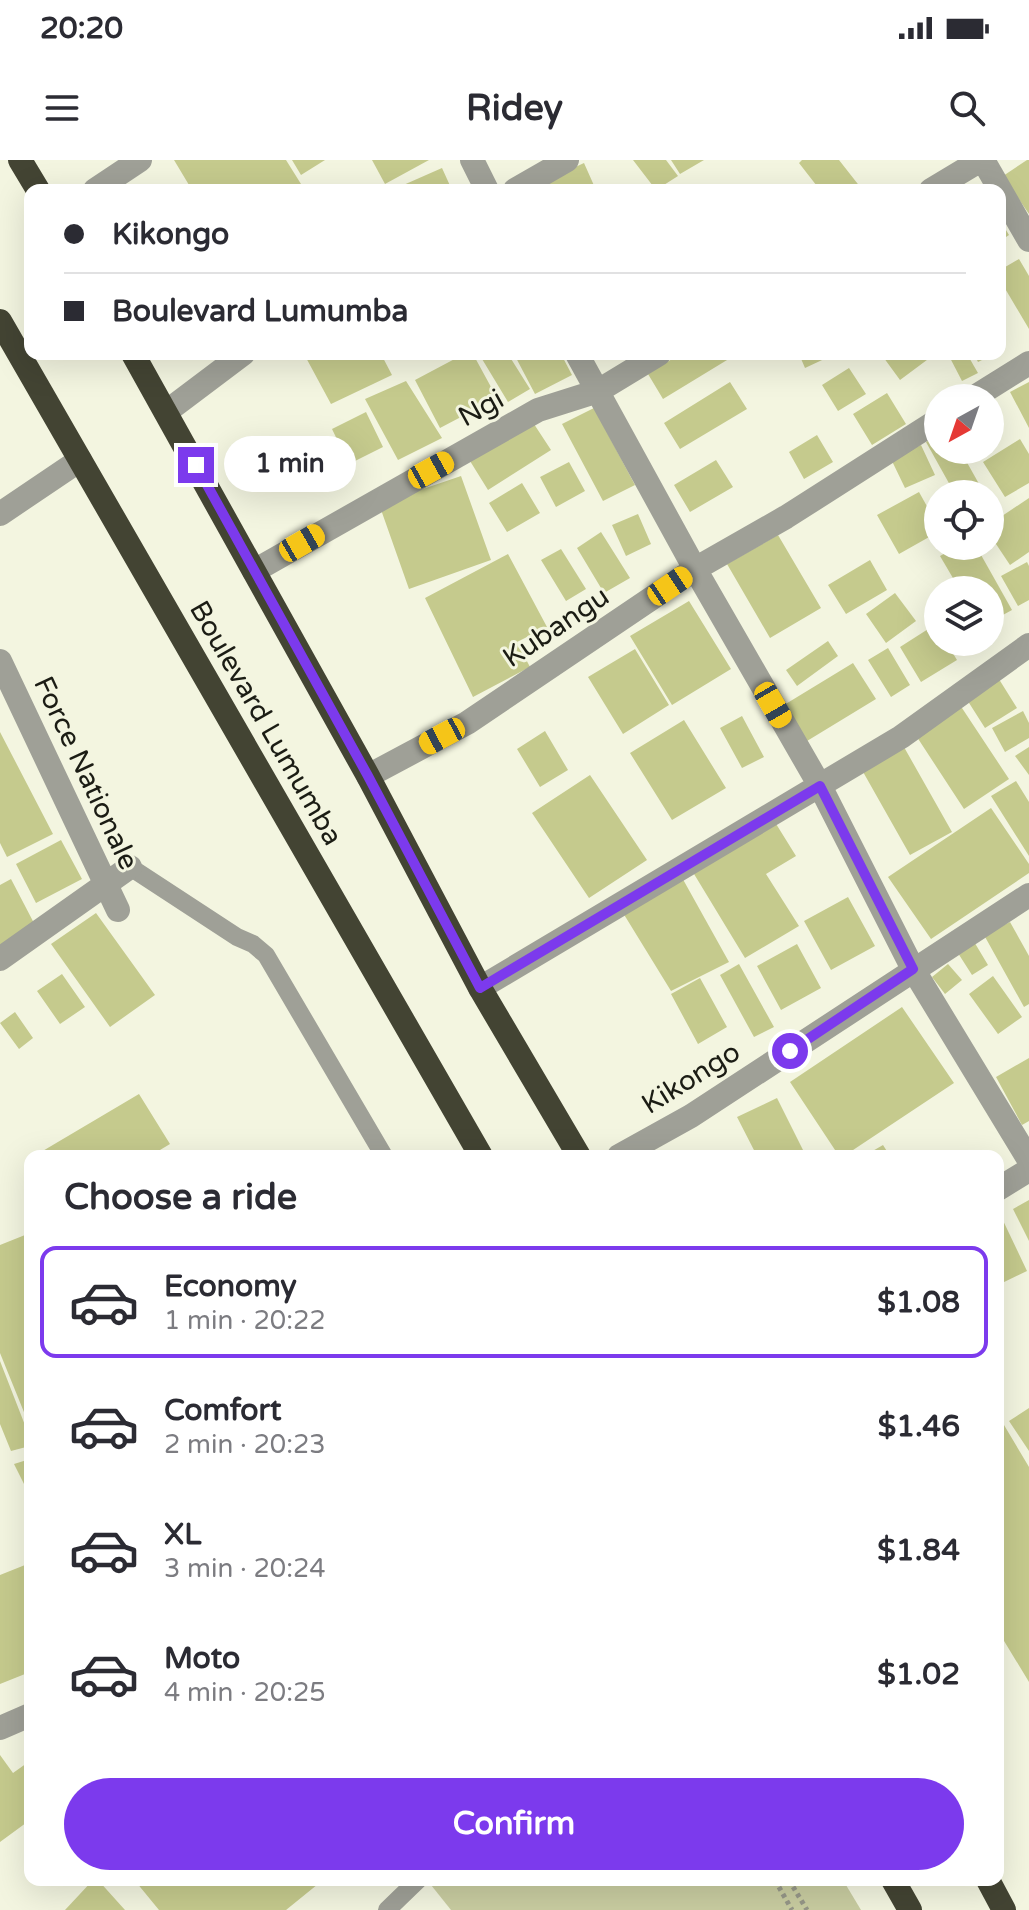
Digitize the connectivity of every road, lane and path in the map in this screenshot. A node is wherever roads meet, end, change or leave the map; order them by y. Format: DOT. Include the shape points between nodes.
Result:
graph roads {
  1 [pos="20,160"];
  2 [pos="140,160"];
  3 [pos="472,160"];
  4 [pos="567,160"];
  5 [pos="982,160"];
  6 [pos="34,184"];
  7 [pos="104,184"];
  8 [pos="484,184"];
  9 [pos="525,184"];
  10 [pos="941,184"];
  11 [pos="997,184"];
  12 [pos="1006,199"];
  13 [pos="1028,234"];
  14 [pos="0,321"];
  15 [pos="136,360"];
  16 [pos="235,360"];
  17 [pos="580,360"];
  18 [pos="649,360"];
  19 [pos="1029,363"];
  20 [pos="995,384"];
  21 [pos="598,391"];
  22 [pos="166,412"];
  23 [pos="924,429"];
  24 [pos="80,460"];
  25 [pos="0,514"];
  26 [pos="695,569"];
  27 [pos="254,571"];
  28 [pos="1029,645"];
  29 [pos="0,661"];
  30 [pos="368,776"];
  31 [pos="820,786"];
  32 [pos="130,867"];
  33 [pos="106,884"];
  34 [pos="1029,895"];
  35 [pos="118,910"];
  36 [pos="0,959"];
  37 [pos="913,969"];
  38 [pos="480,988"];
  39 [pos="380,1150"];
  40 [pos="478,1150"];
  41 [pos="575,1150"];
  42 [pos="630,1150"];
  43 [pos="1029,1160"];
  44 [pos="1029,1170"];
  45 [pos="1004,1185"];
  46 [pos="24,1718"];
  47 [pos="0,1728"];
  48 [pos="412,1886"];
  49 [pos="778,1886"];
  50 [pos="793,1886"];
  51 [pos="896,1886"];
  52 [pos="991,1886"];
  53 [pos="387,1910"];
  54 [pos="792,1910"];
  55 [pos="807,1910"];
  56 [pos="910,1910"];
  57 [pos="1004,1910"];
  1 -- 6 [label="highway"];
  2 -- 7 [label="street"];
  3 -- 8 [label="street"];
  4 -- 9 [label="street"];
  5 -- 10 [label="street"];
  5 -- 11 [label="street"];
  12 -- 13 [label="street"];
  14 -- 24 [label="highway, Boulevard Lumumba"];
  15 -- 22 [label="highway"];
  16 -- 22 [label="street"];
  17 -- 21 [label="street"];
  18 -- 21 [label="street, Ngi"];
  19 -- 20 [label="street"];
  21 -- 26 [label="street"];
  21 -- 27 [label="street, Ngi" via="538,410"];
  22 -- 27 [label="highway"];
  23 -- 26 [label="street, Kubangu"];
  24 -- 25 [label="street"];
  24 -- 40 [label="highway, Boulevard Lumumba"];
  26 -- 30 [label="street, Kubangu" via="467,723"];
  26 -- 31 [label="street"];
  27 -- 30 [label="highway"];
  28 -- 31 [label="street" via="901,737"];
  29 -- 33 [label="street, Force Nationale"];
  30 -- 38 [label="highway"];
  31 -- 37 [label="street"];
  31 -- 38 [label="street"];
  32 -- 33 [label="street"];
  32 -- 39 [label="lane" via="266,955"];
  33 -- 35 [label="street, Force Nationale"];
  33 -- 36 [label="street"];
  34 -- 37 [label="street, Kikongo"];
  37 -- 42 [label="street, Kikongo" via="691,1116"];
  37 -- 43 [label="street"];
  38 -- 41 [label="highway"];
  44 -- 45 [label="street"];
  46 -- 47 [label="street"];
  48 -- 53 [label="lane"];
  49 -- 54 [label="path"];
  50 -- 55 [label="path"];
  51 -- 56 [label="highway"];
  52 -- 57 [label="highway"];
}
